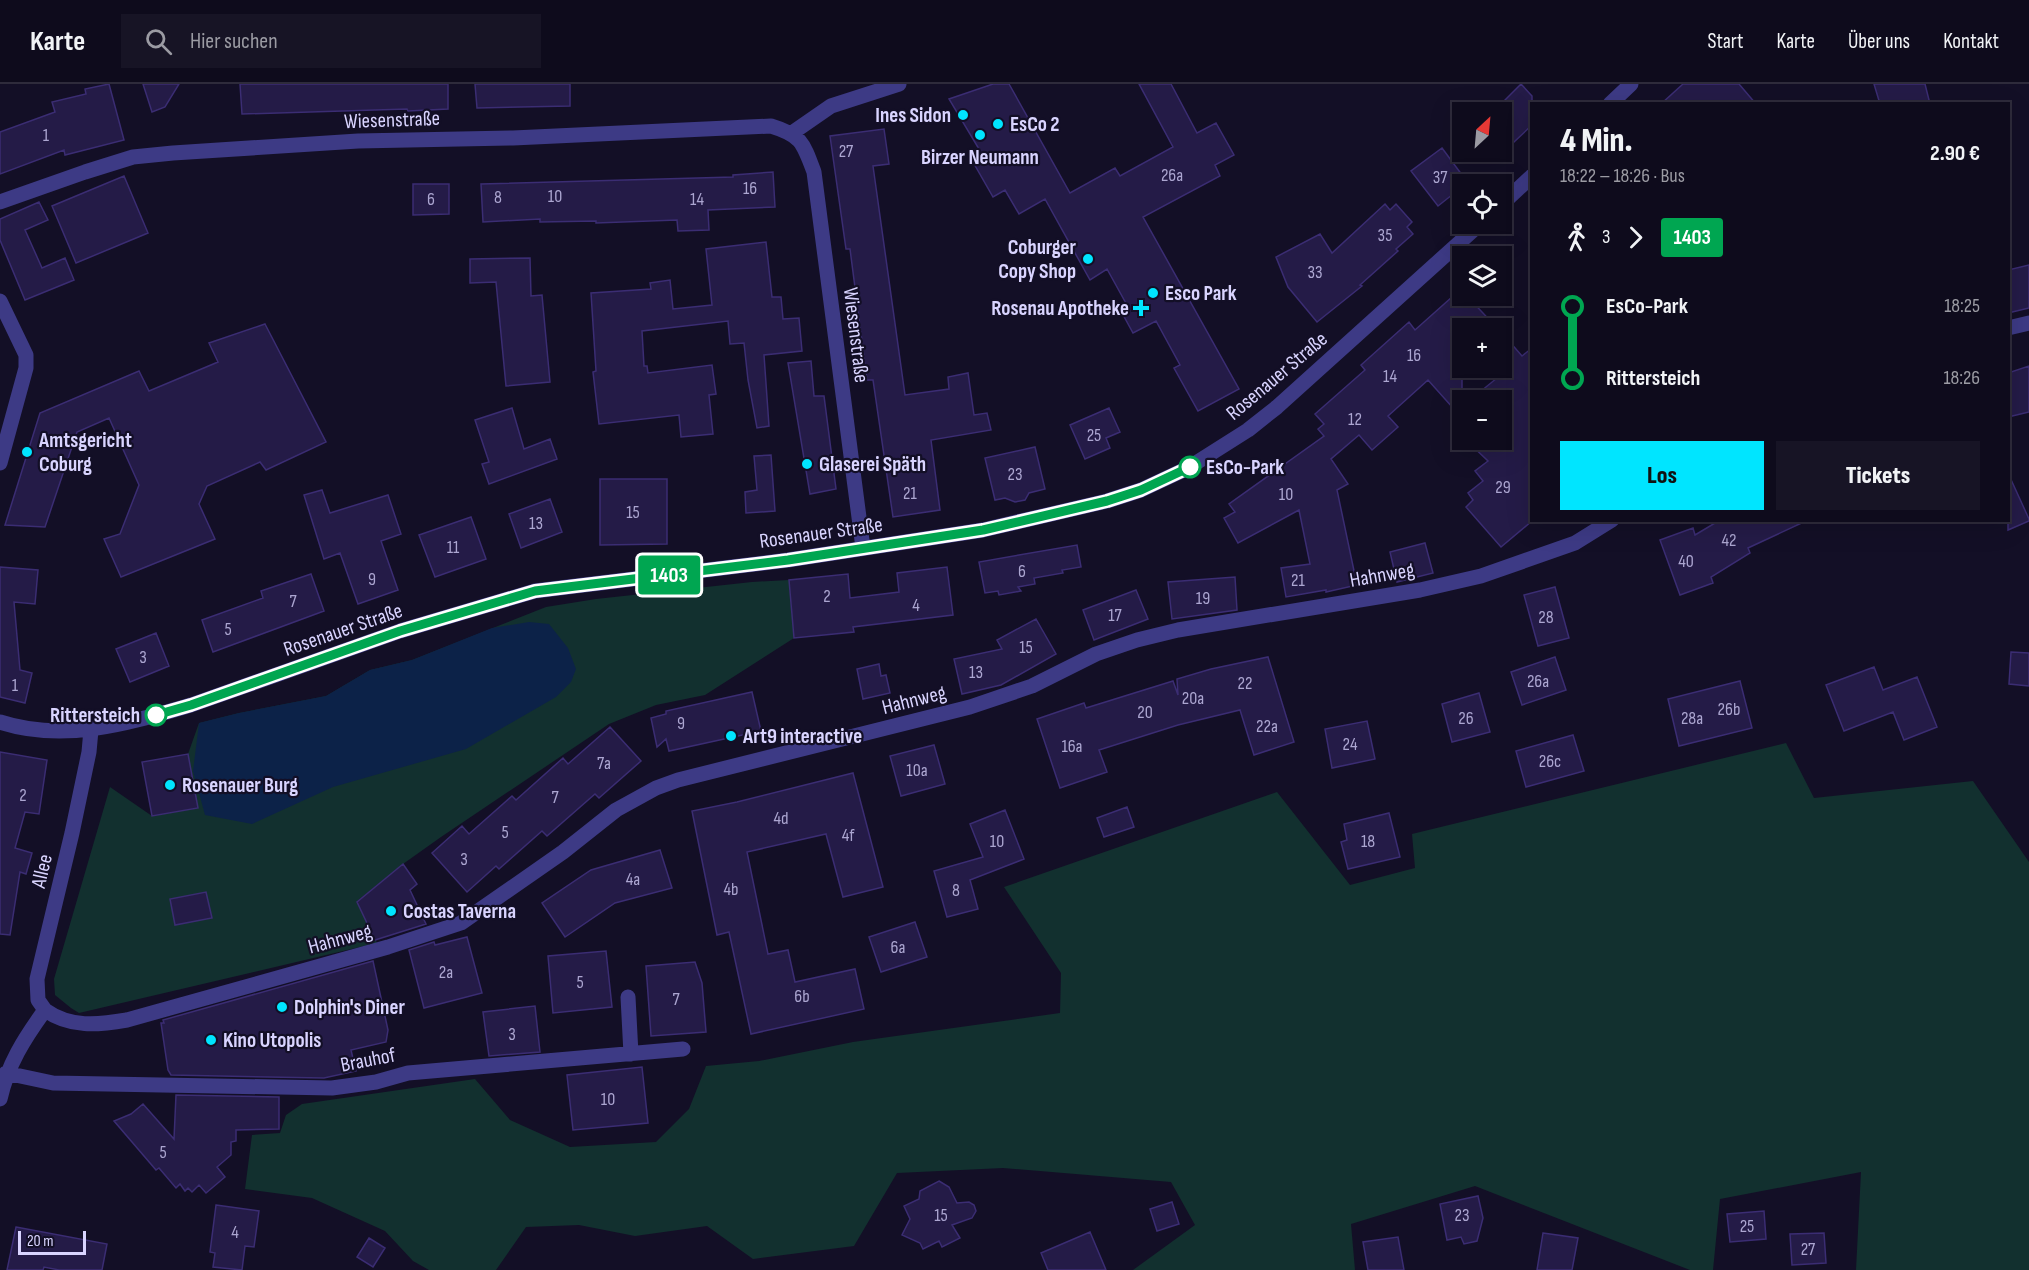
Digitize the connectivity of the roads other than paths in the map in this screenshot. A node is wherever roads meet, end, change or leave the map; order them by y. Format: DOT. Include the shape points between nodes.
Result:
graph roads {
  1 [pos="899,84"];
  2 [pos="1631,84"];
  3 [pos="1612,102"];
  4 [pos="792,133"];
  5 [pos="1530,178"];
  6 [pos="1512,195"];
  7 [pos="0,202"];
  8 [pos="1469,234"];
  9 [pos="0,301"];
  10 [pos="2029,323"];
  11 [pos="2010,328"];
  12 [pos="0,463"];
  13 [pos="1609,522"];
  14 [pos="863,548"];
  15 [pos="0,722"];
  16 [pos="91,730"];
  17 [pos="627,997"];
  18 [pos="45,1010"];
  19 [pos="683,1049"];
  20 [pos="631,1054"];
  21 [pos="6,1073"];
  22 [pos="0,1099"];
  1 -- 4 [label="street" via="831,106"];
  2 -- 3 [label="street"];
  4 -- 7 [label="street, Wiesenstraße" via="771,126 358,141 172,153 134,157"];
  4 -- 14 [label="street, Wiesenstraße" via="805,148 814,172"];
  5 -- 6 [label="street"];
  8 -- 14 [label="street, Rosenauer Straße" via="1277,407 1188,468 1107,501 983,530"];
  9 -- 12 [label="street" via="26,355 26,368"];
  10 -- 11 [label="street"];
  13 -- 18 [label="street, Hahnweg" via="1575,543 1481,576 1137,640 1096,654 1032,686 970,707 678,780 616,810 461,923 388,947 100,1025 73,1023"];
  14 -- 16 [label="street, Rosenauer Straße" via="535,591 400,631 191,705"];
  15 -- 16 [label="street" via="45,731"];
  16 -- 18 [label="street, Allee" via="72,833 37,979 38,1000"];
  17 -- 20 [label="street"];
  18 -- 21 [label="street"];
  19 -- 20 [label="street, Brauhof"];
  20 -- 21 [label="street, Brauhof" via="408,1073 332,1088 52,1083"];
  21 -- 22 [label="street"];
}
